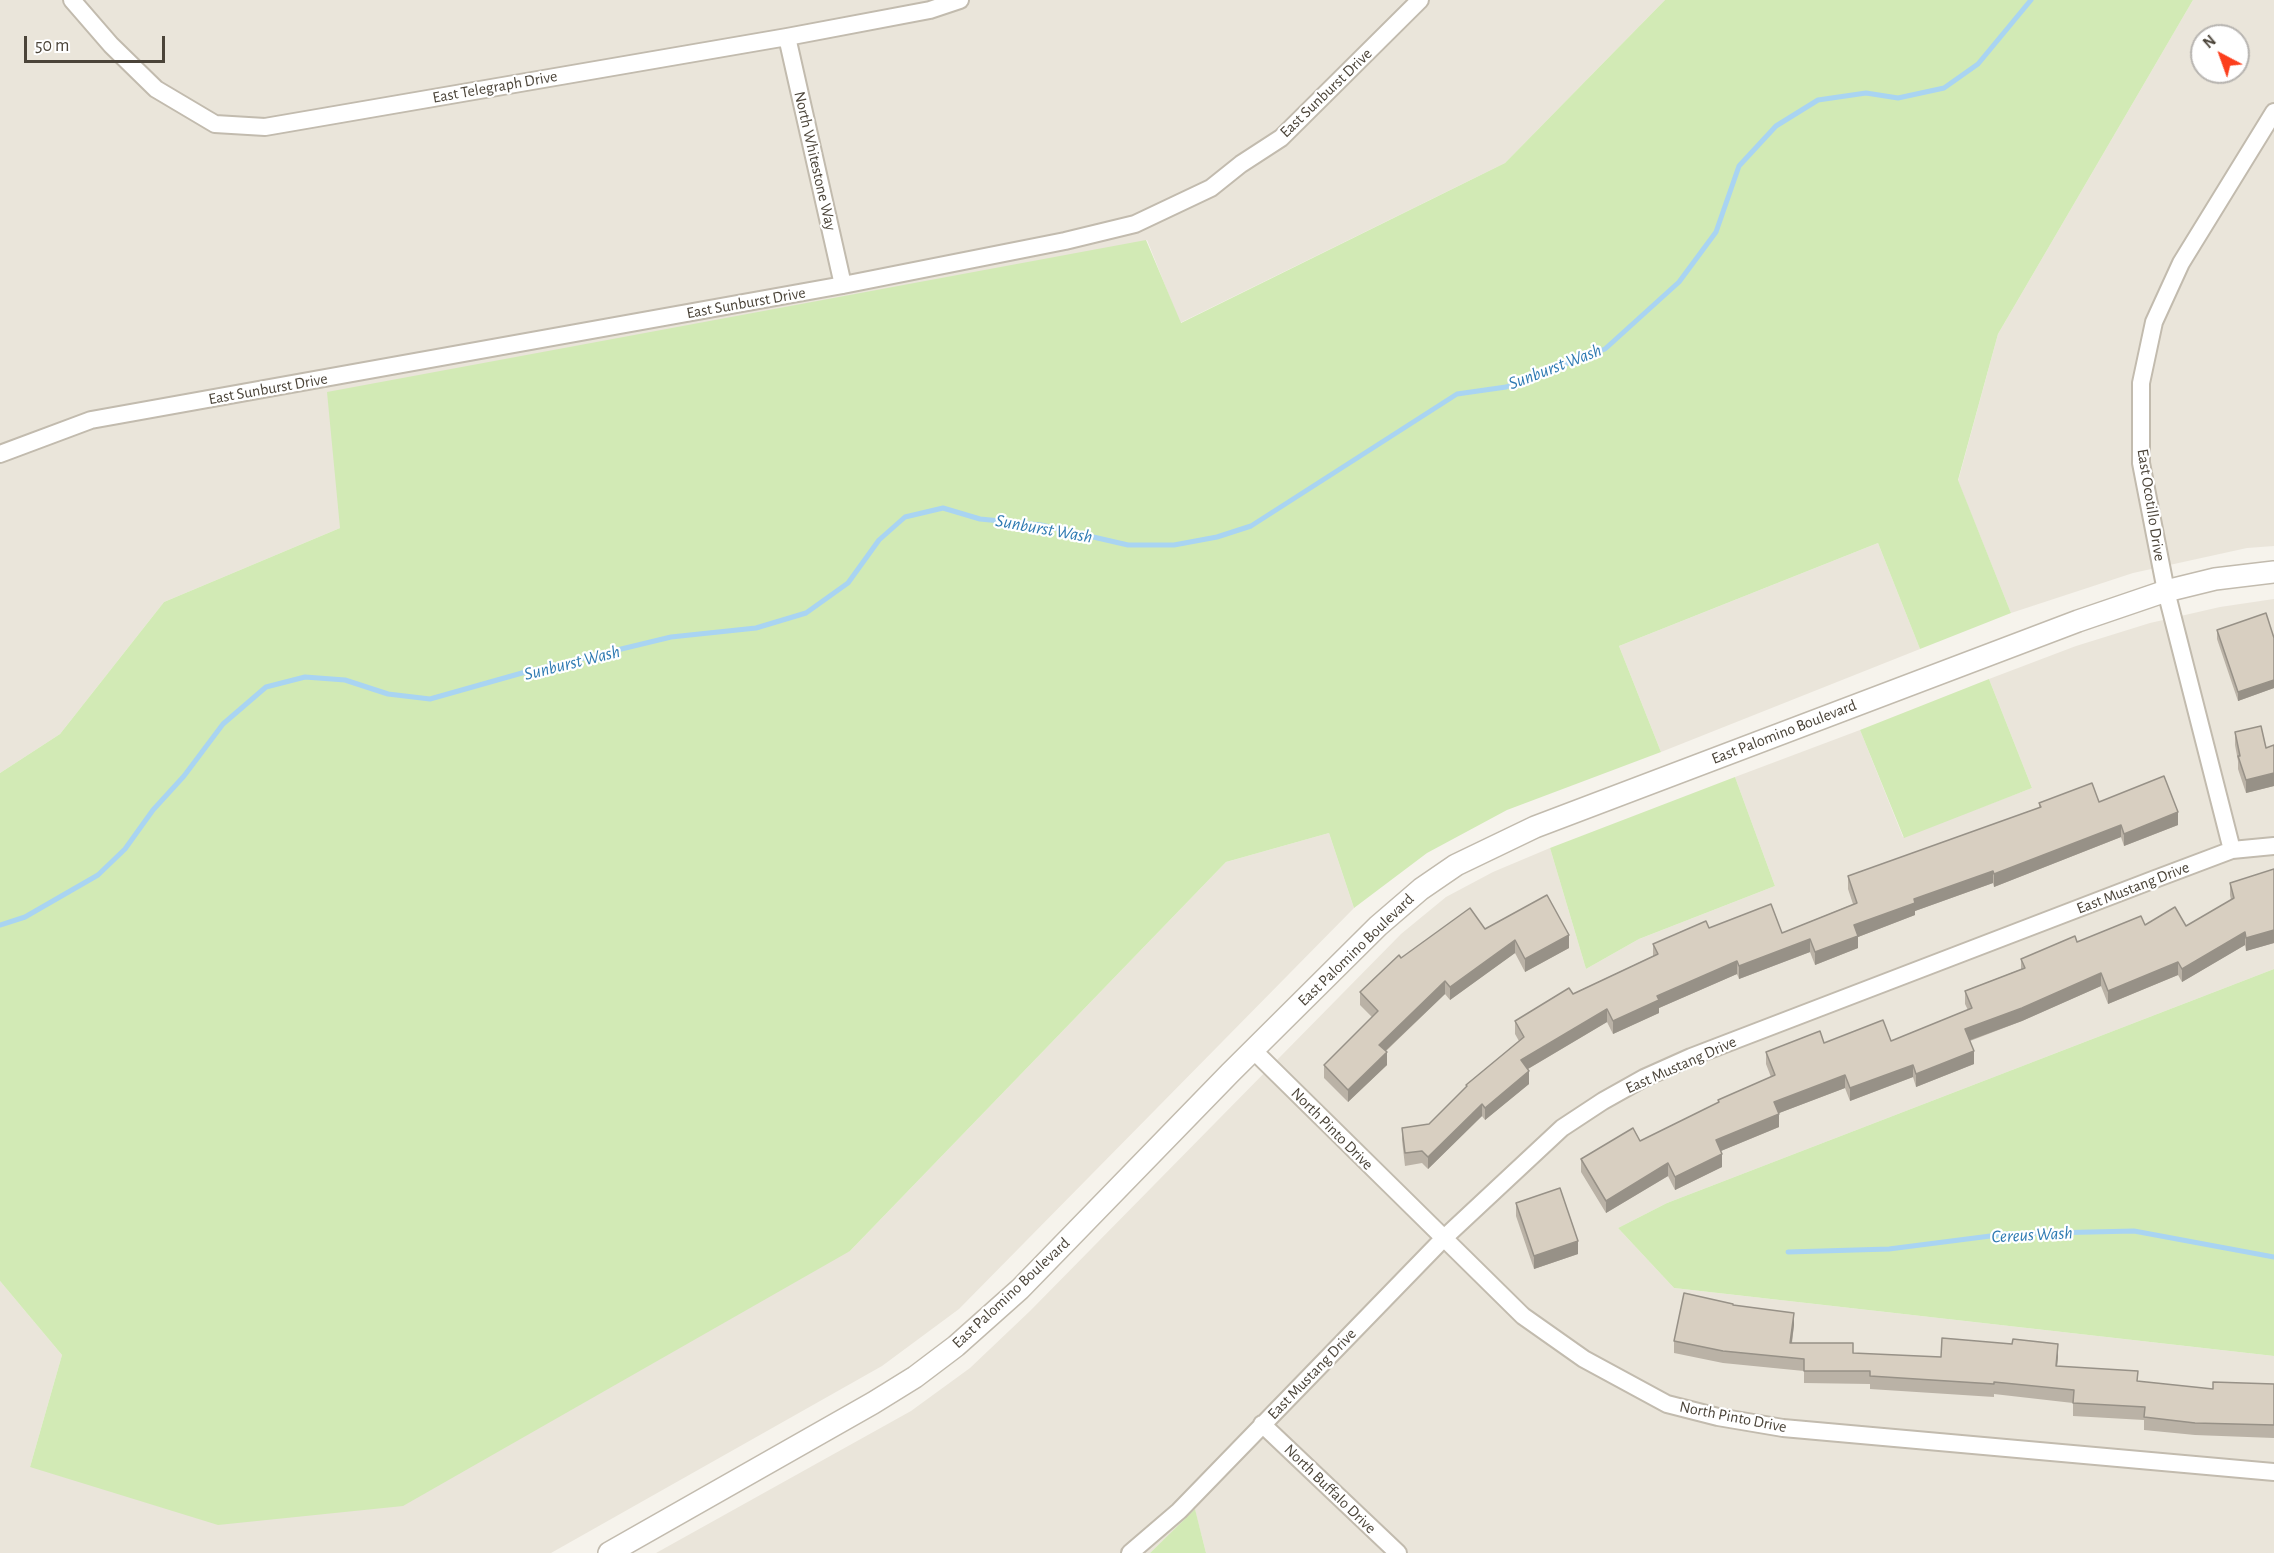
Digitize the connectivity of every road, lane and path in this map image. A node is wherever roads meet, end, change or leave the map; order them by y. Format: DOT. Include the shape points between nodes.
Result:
graph roads {
  1 [pos="72,0"];
  2 [pos="960,0"];
  3 [pos="1420,0"];
  4 [pos="787,37"];
  5 [pos="2274,112"];
  6 [pos="843,285"];
  7 [pos="0,454"];
  8 [pos="2274,572"];
  9 [pos="2166,591"];
  10 [pos="2274,846"];
  11 [pos="2232,850"];
  12 [pos="1253,1050"];
  13 [pos="1443,1239"];
  14 [pos="1262,1424"];
  15 [pos="2274,1472"];
  16 [pos="609,1553"];
  17 [pos="1130,1553"];
  18 [pos="1398,1553"];
  1 -- 4 [label="street, East Telegraph Drive" via="156,89 215,124 266,127"];
  2 -- 4 [label="street, East Telegraph Drive" via="930,10"];
  3 -- 6 [label="street, East Sunburst Drive" via="1281,138 1211,188 1135,224"];
  4 -- 6 [label="street, North Whitestone Way"];
  5 -- 9 [label="street, East Ocotillo Drive" via="2181,263 2154,322 2141,383 2141,463"];
  6 -- 7 [label="street, East Sunburst Drive" via="91,420"];
  8 -- 9 [label="street, East Palomino Boulevard" via="2216,579"];
  9 -- 11 [label="street, East Ocotillo Drive"];
  9 -- 12 [label="street, East Palomino Boulevard" via="1996,651 1534,827 1456,865 1421,888 1378,926"];
  10 -- 11 [label="street, East Mustang Drive"];
  11 -- 13 [label="street, East Mustang Drive" via="1644,1078 1562,1128"];
  12 -- 13 [label="street, North Pinto Drive"];
  12 -- 16 [label="street, East Palomino Boulevard" via="1020,1289 956,1346 873,1403"];
  13 -- 14 [label="street, East Mustang Drive"];
  13 -- 15 [label="street, North Pinto Drive" via="1523,1316 1584,1359 1667,1404 1783,1428"];
  14 -- 17 [label="street, East Mustang Drive" via="1179,1511"];
  14 -- 18 [label="street, North Buffalo Drive"];
}
